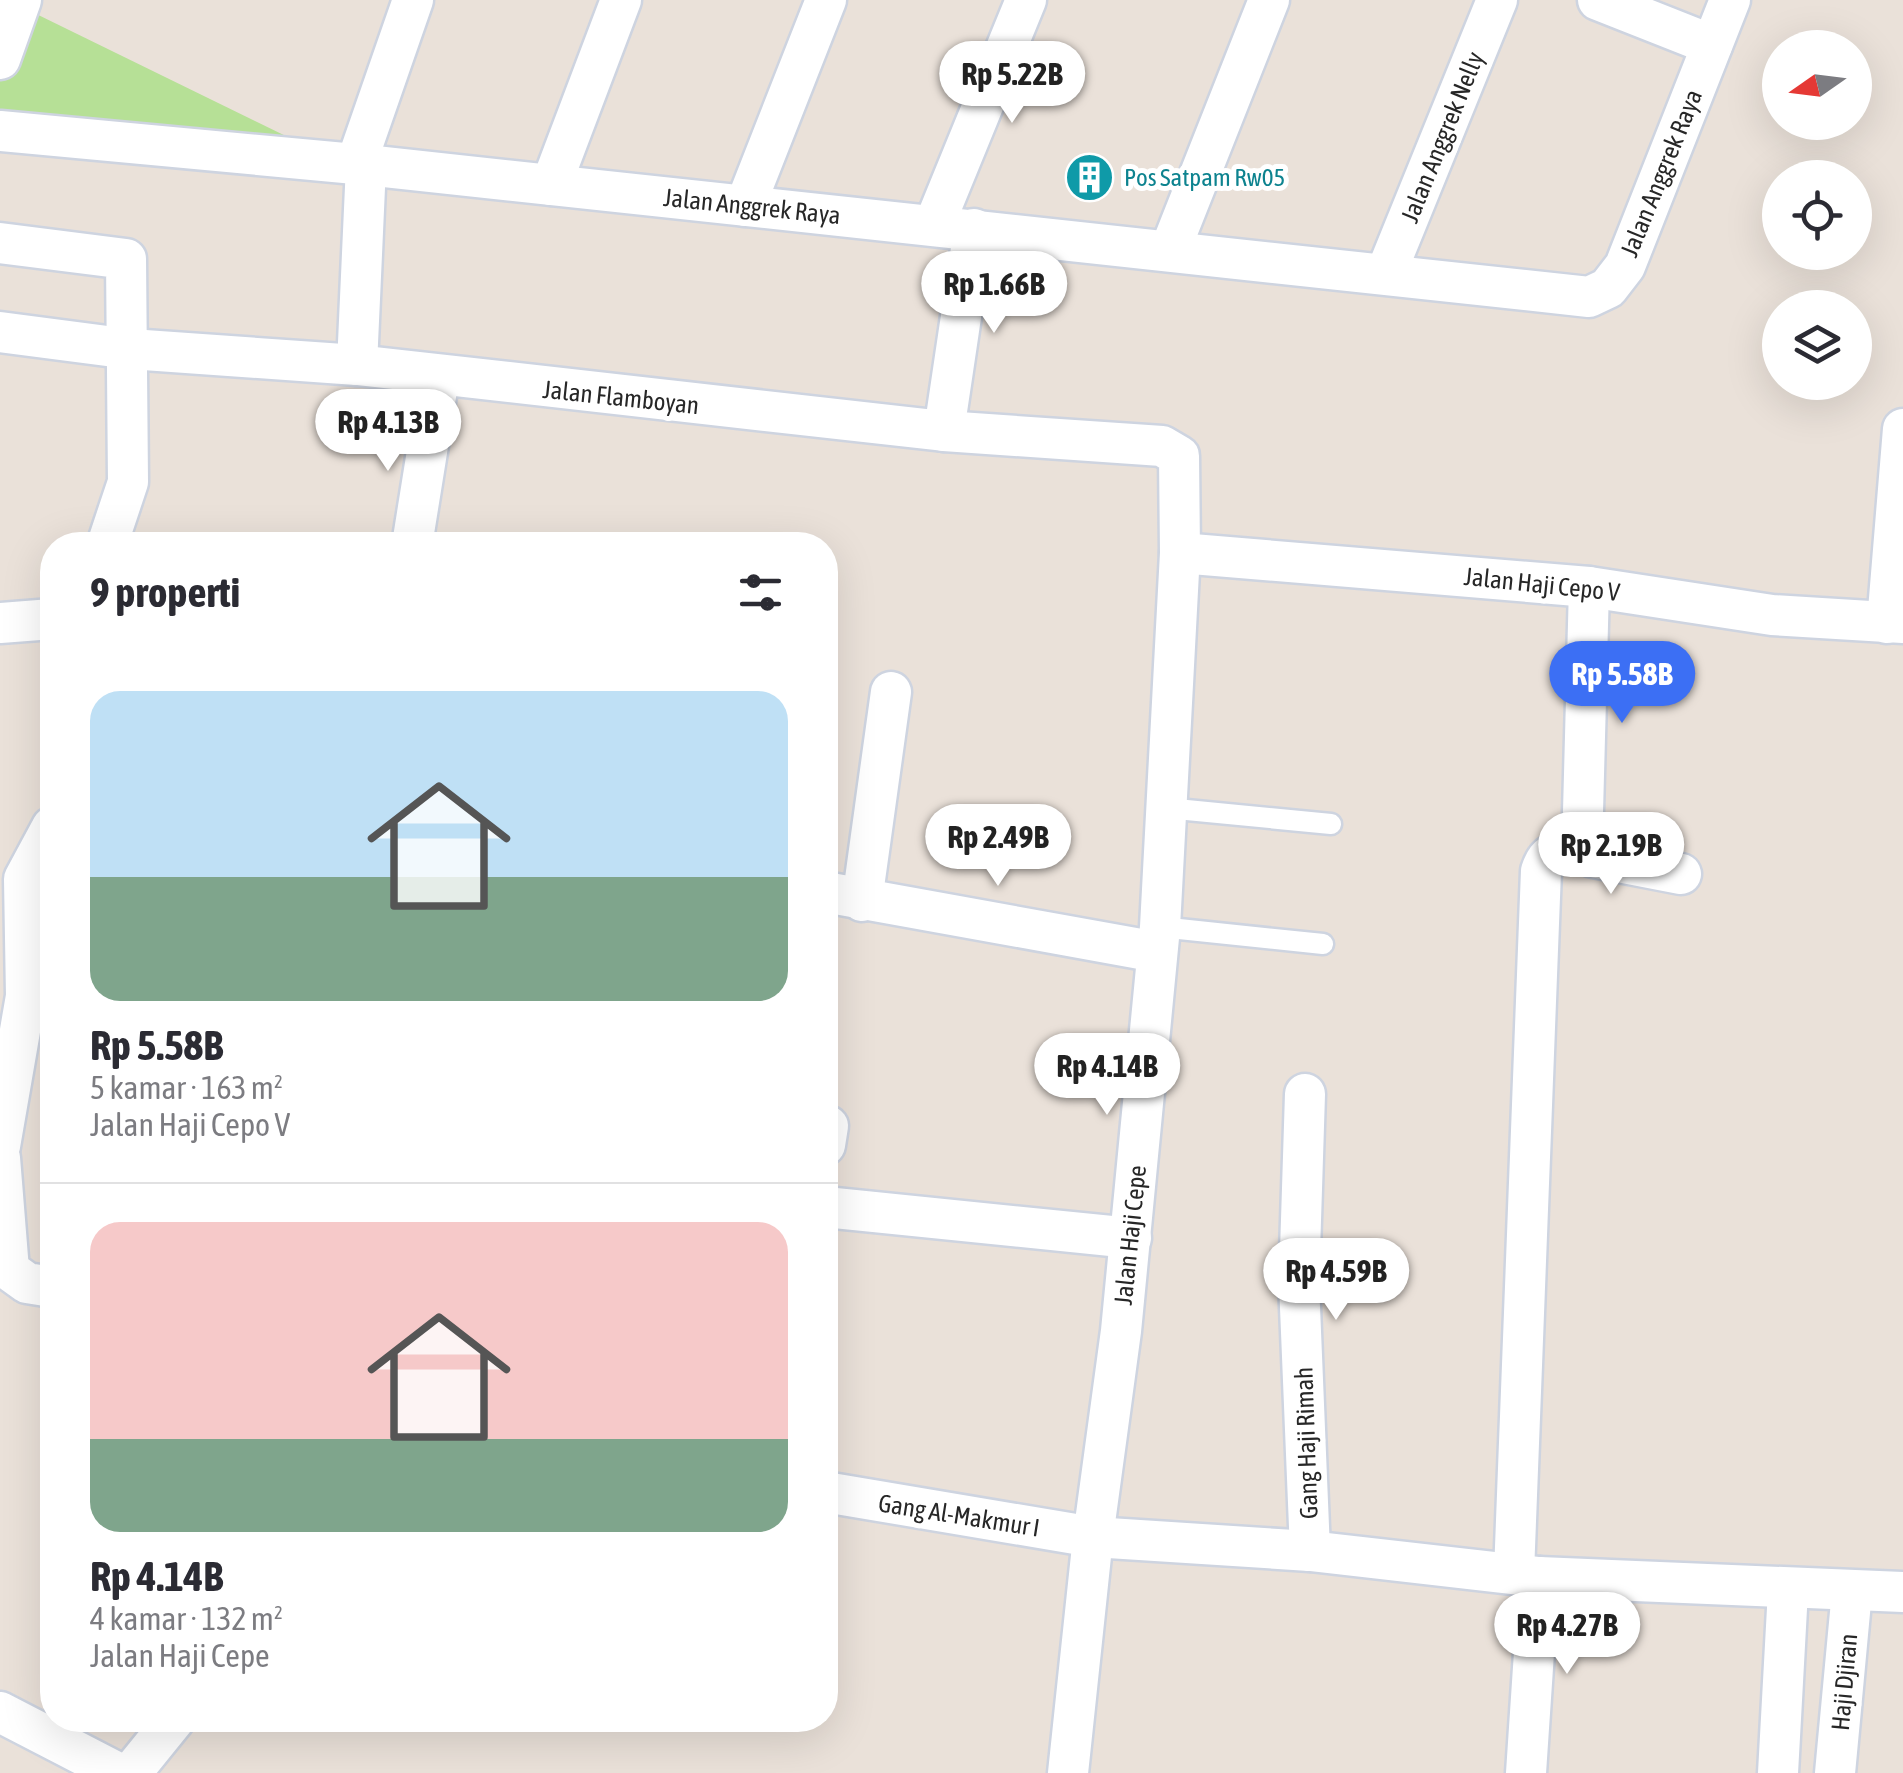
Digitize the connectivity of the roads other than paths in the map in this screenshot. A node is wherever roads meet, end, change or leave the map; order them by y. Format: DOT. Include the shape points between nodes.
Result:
graph roads {
  1 [pos="20,0"];
  2 [pos="413,0"];
  3 [pos="621,0"];
  4 [pos="826,0"];
  5 [pos="1026,0"];
  6 [pos="1269,0"];
  7 [pos="1497,0"];
  8 [pos="1598,0"];
  9 [pos="1730,0"];
  10 [pos="1712,45"];
  11 [pos="0,58"];
  12 [pos="0,130"];
  13 [pos="361,165"];
  14 [pos="551,185"];
  15 [pos="745,206"];
  16 [pos="934,226"];
  17 [pos="974,230"];
  18 [pos="0,242"];
  19 [pos="1170,250"];
  20 [pos="1386,273"];
  21 [pos="0,332"];
  22 [pos="130,349"];
  23 [pos="357,364"];
  24 [pos="439,377"];
  25 [pos="1903,428"];
  26 [pos="944,431"];
  27 [pos="1179,456"];
  28 [pos="111,532"];
  29 [pos="414,532"];
  30 [pos="1180,552"];
  31 [pos="1589,587"];
  32 [pos="40,620"];
  33 [pos="0,622"];
  34 [pos="1895,623"];
  35 [pos="891,692"];
  36 [pos="1166,808"];
  37 [pos="1331,824"];
  38 [pos="1582,848"];
  39 [pos="40,849"];
  40 [pos="1680,874"];
  41 [pos="843,896"];
  42 [pos="1158,939"];
  43 [pos="1323,944"];
  44 [pos="39,997"];
  45 [pos="1305,1094"];
  46 [pos="0,1146"];
  47 [pos="0,1158"];
  48 [pos="838,1208"];
  49 [pos="1130,1238"];
  50 [pos="40,1284"];
  51 [pos="838,1494"];
  52 [pos="1092,1536"];
  53 [pos="1310,1551"];
  54 [pos="1527,1575"];
  55 [pos="1788,1590"];
  56 [pos="1852,1591"];
  57 [pos="1903,1592"];
  58 [pos="0,1712"];
  59 [pos="164,1732"];
  60 [pos="118,1773"];
  61 [pos="131,1773"];
  62 [pos="1068,1773"];
  63 [pos="1526,1773"];
  64 [pos="1778,1773"];
  65 [pos="1836,1773"];
  1 -- 11 [label="street"];
  2 -- 13 [label="street"];
  3 -- 14 [label="street"];
  4 -- 15 [label="street"];
  5 -- 16 [label="street"];
  6 -- 19 [label="street"];
  7 -- 20 [label="street, Jalan Anggrek Nelly"];
  8 -- 10 [label="street"];
  9 -- 10 [label="street, Jalan Anggrek Raya"];
  10 -- 20 [label="street, Jalan Anggrek Raya" via="1624,266 1608,288 1588,297"];
  12 -- 13 [label="street, Jalan Anggrek Raya"];
  13 -- 14 [label="street, Jalan Anggrek Raya"];
  13 -- 23 [label="street"];
  14 -- 15 [label="street, Jalan Anggrek Raya"];
  15 -- 16 [label="street, Jalan Anggrek Raya"];
  16 -- 17 [label="street, Jalan Anggrek Raya"];
  17 -- 19 [label="street, Jalan Anggrek Raya"];
  17 -- 26 [label="street"];
  18 -- 22 [label="street" via="126,259"];
  19 -- 20 [label="street, Jalan Anggrek Raya"];
  21 -- 22 [label="street, Jalan Flamboyan"];
  22 -- 23 [label="street, Jalan Flamboyan"];
  22 -- 28 [label="street" via="128,482"];
  23 -- 24 [label="street, Jalan Flamboyan"];
  24 -- 26 [label="street, Jalan Flamboyan"];
  24 -- 29 [label="street"];
  25 -- 34 [label="street"];
  26 -- 27 [label="street, Jalan Flamboyan" via="1162,446"];
  27 -- 30 [label="street, Jalan Haji Cepe"];
  30 -- 31 [label="street, Jalan Haji Cepo V"];
  30 -- 36 [label="street, Jalan Haji Cepe"];
  31 -- 34 [label="street, Jalan Haji Cepo V" via="1772,616"];
  31 -- 38 [label="street"];
  32 -- 33 [label="street"];
  35 -- 41 [label="street"];
  36 -- 37 [label="lane"];
  36 -- 42 [label="street, Jalan Haji Cepe"];
  38 -- 40 [label="street" via="1593,857"];
  38 -- 54 [label="street" via="1554,851 1541,871"];
  39 -- 44 [label="street" via="24,879"];
  41 -- 42 [label="street"];
  42 -- 43 [label="lane"];
  42 -- 49 [label="street, Jalan Haji Cepe"];
  44 -- 46 [label="street"];
  45 -- 53 [label="street, Gang Haji Rimah" via="1299,1283"];
  47 -- 50 [label="street" via="9,1270 16,1279"];
  48 -- 49 [label="street"];
  49 -- 52 [label="street, Jalan Haji Cepe"];
  51 -- 52 [label="street, Gang Al-Makmur I"];
  52 -- 53 [label="street, Gang Al-Makmur I"];
  52 -- 62 [label="street, Jalan Haji Cepe"];
  53 -- 54 [label="street, Gang Al-Makmur I"];
  54 -- 55 [label="street, Gang Al-Makmur I"];
  54 -- 63 [label="street"];
  55 -- 56 [label="street, Gang Al-Makmur I"];
  55 -- 64 [label="street"];
  56 -- 57 [label="street, Gang Al-Makmur I"];
  56 -- 65 [label="street, Haji Djiran"];
  58 -- 60 [label="street"];
  59 -- 61 [label="street"];
}
